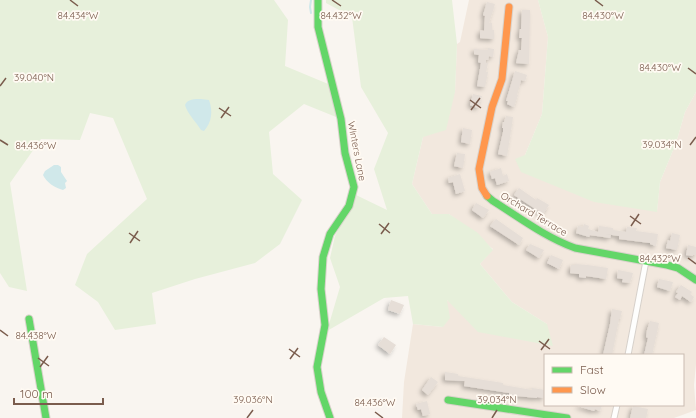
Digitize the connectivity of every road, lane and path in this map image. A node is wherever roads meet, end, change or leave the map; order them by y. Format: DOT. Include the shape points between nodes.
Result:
graph roads {
  1 [pos="318,0"];
  2 [pos="509,7"];
  3 [pos="646,261"];
  4 [pos="696,280"];
  5 [pos="29,319"];
  6 [pos="628,354"];
  7 [pos="448,400"];
  8 [pos="617,406"];
  9 [pos="46,418"];
  10 [pos="330,418"];
  11 [pos="566,418"];
  12 [pos="614,418"];
  1 -- 10 [label="street, Winters Lane" via="318,27 341,118 345,153 354,187 349,206 330,234 323,257 321,289 325,325 317,367 321,392"];
  2 -- 3 [label="street, Orchard Terrace" via="502,79 492,107 479,169 485,194 557,241 575,248"];
  3 -- 4 [label="street, Orchard Terrace" via="678,268"];
  3 -- 6 [label="street"];
  5 -- 9 [label="street"];
  7 -- 11 [label="street"];
  8 -- 12 [label="street"];
}
